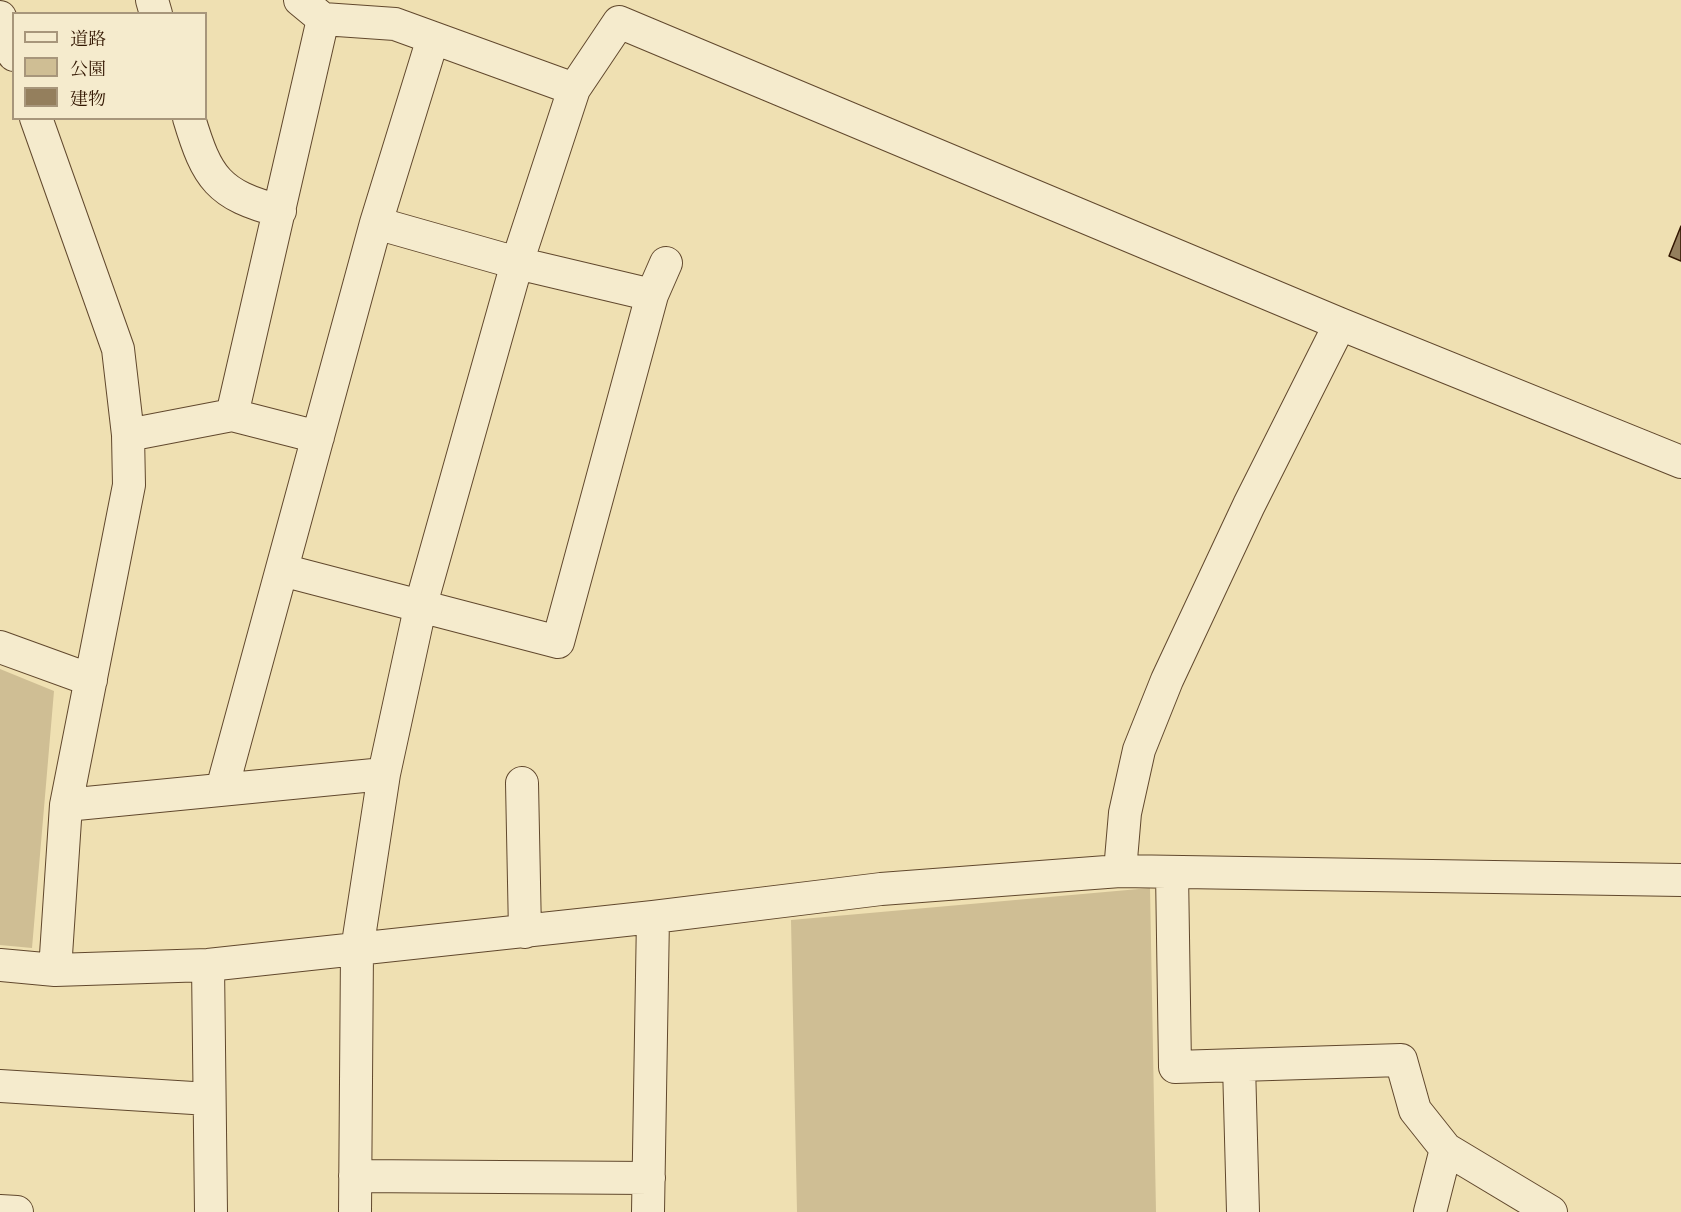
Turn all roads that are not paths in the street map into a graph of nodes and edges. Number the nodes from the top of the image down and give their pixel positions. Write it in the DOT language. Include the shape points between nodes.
graph roads {
  1 [pos="311,9"];
  2 [pos="0,17"];
  3 [pos="434,38"];
  4 [pos="12,50"];
  5 [pos="574,89"];
  6 [pos="37,120"];
  7 [pos="190,120"];
  8 [pos="280,211"];
  9 [pos="376,224"];
  10 [pos="517,263"];
  11 [pos="666,263"];
  12 [pos="652,295"];
  13 [pos="1340,324"];
  14 [pos="232,415"];
  15 [pos="128,435"];
  16 [pos="318,437"];
  17 [pos="1681,462"];
  18 [pos="282,570"];
  19 [pos="420,608"];
  20 [pos="0,647"];
  21 [pos="92,680"];
  22 [pos="384,774"];
  23 [pos="522,783"];
  24 [pos="222,789"];
  25 [pos="66,805"];
  26 [pos="1120,871"];
  27 [pos="1172,872"];
  28 [pos="1681,880"];
  29 [pos="653,917"];
  30 [pos="525,932"];
  31 [pos="357,950"];
  32 [pos="0,965"];
  33 [pos="208,965"];
  34 [pos="56,970"];
  35 [pos="1239,1065"];
  36 [pos="0,1086"];
  37 [pos="209,1099"];
  38 [pos="1446,1149"];
  39 [pos="356,1176"];
  40 [pos="649,1178"];
  41 [pos="0,1211"];
  42 [pos="17,1212"];
  43 [pos="211,1212"];
  44 [pos="355,1212"];
  45 [pos="648,1212"];
  46 [pos="1243,1212"];
  47 [pos="1430,1212"];
  48 [pos="1551,1212"];
  1 -- 3 [label="street" via="395,24"];
  1 -- 8 [label="street"];
  2 -- 4 [label="street"];
  3 -- 5 [label="street"];
  3 -- 9 [label="street"];
  5 -- 10 [label="street"];
  5 -- 13 [label="street" via="619,22"];
  6 -- 15 [label="street" via="118,349"];
  7 -- 8 [label="street" via="201,157 217,183 249,203"];
  8 -- 14 [label="street"];
  9 -- 10 [label="street"];
  9 -- 16 [label="street"];
  10 -- 12 [label="street"];
  10 -- 19 [label="street"];
  11 -- 12 [label="street"];
  12 -- 19 [label="street" via="558,642"];
  13 -- 17 [label="street"];
  13 -- 26 [label="street" via="1244,515 1163,690 1139,750 1125,813"];
  14 -- 15 [label="street"];
  14 -- 16 [label="street"];
  15 -- 21 [label="street" via="129,484"];
  16 -- 18 [label="street"];
  18 -- 19 [label="street"];
  18 -- 24 [label="street"];
  19 -- 22 [label="street"];
  20 -- 21 [label="street"];
  21 -- 25 [label="street"];
  22 -- 24 [label="street"];
  22 -- 31 [label="street"];
  23 -- 30 [label="street"];
  24 -- 25 [label="street"];
  25 -- 34 [label="street"];
  26 -- 27 [label="street"];
  26 -- 29 [label="street" via="881,888"];
  27 -- 28 [label="street"];
  27 -- 35 [label="street" via="1174,1066"];
  29 -- 30 [label="street"];
  29 -- 40 [label="street"];
  30 -- 31 [label="street"];
  31 -- 33 [label="street"];
  31 -- 39 [label="street"];
  32 -- 34 [label="street"];
  33 -- 34 [label="street"];
  33 -- 37 [label="street"];
  35 -- 38 [label="street" via="1401,1060 1415,1110"];
  35 -- 46 [label="street"];
  36 -- 37 [label="street"];
  37 -- 43 [label="street"];
  38 -- 47 [label="street"];
  38 -- 48 [label="street"];
  39 -- 40 [label="street"];
  39 -- 44 [label="street"];
  40 -- 45 [label="street"];
  41 -- 42 [label="street"];
}
